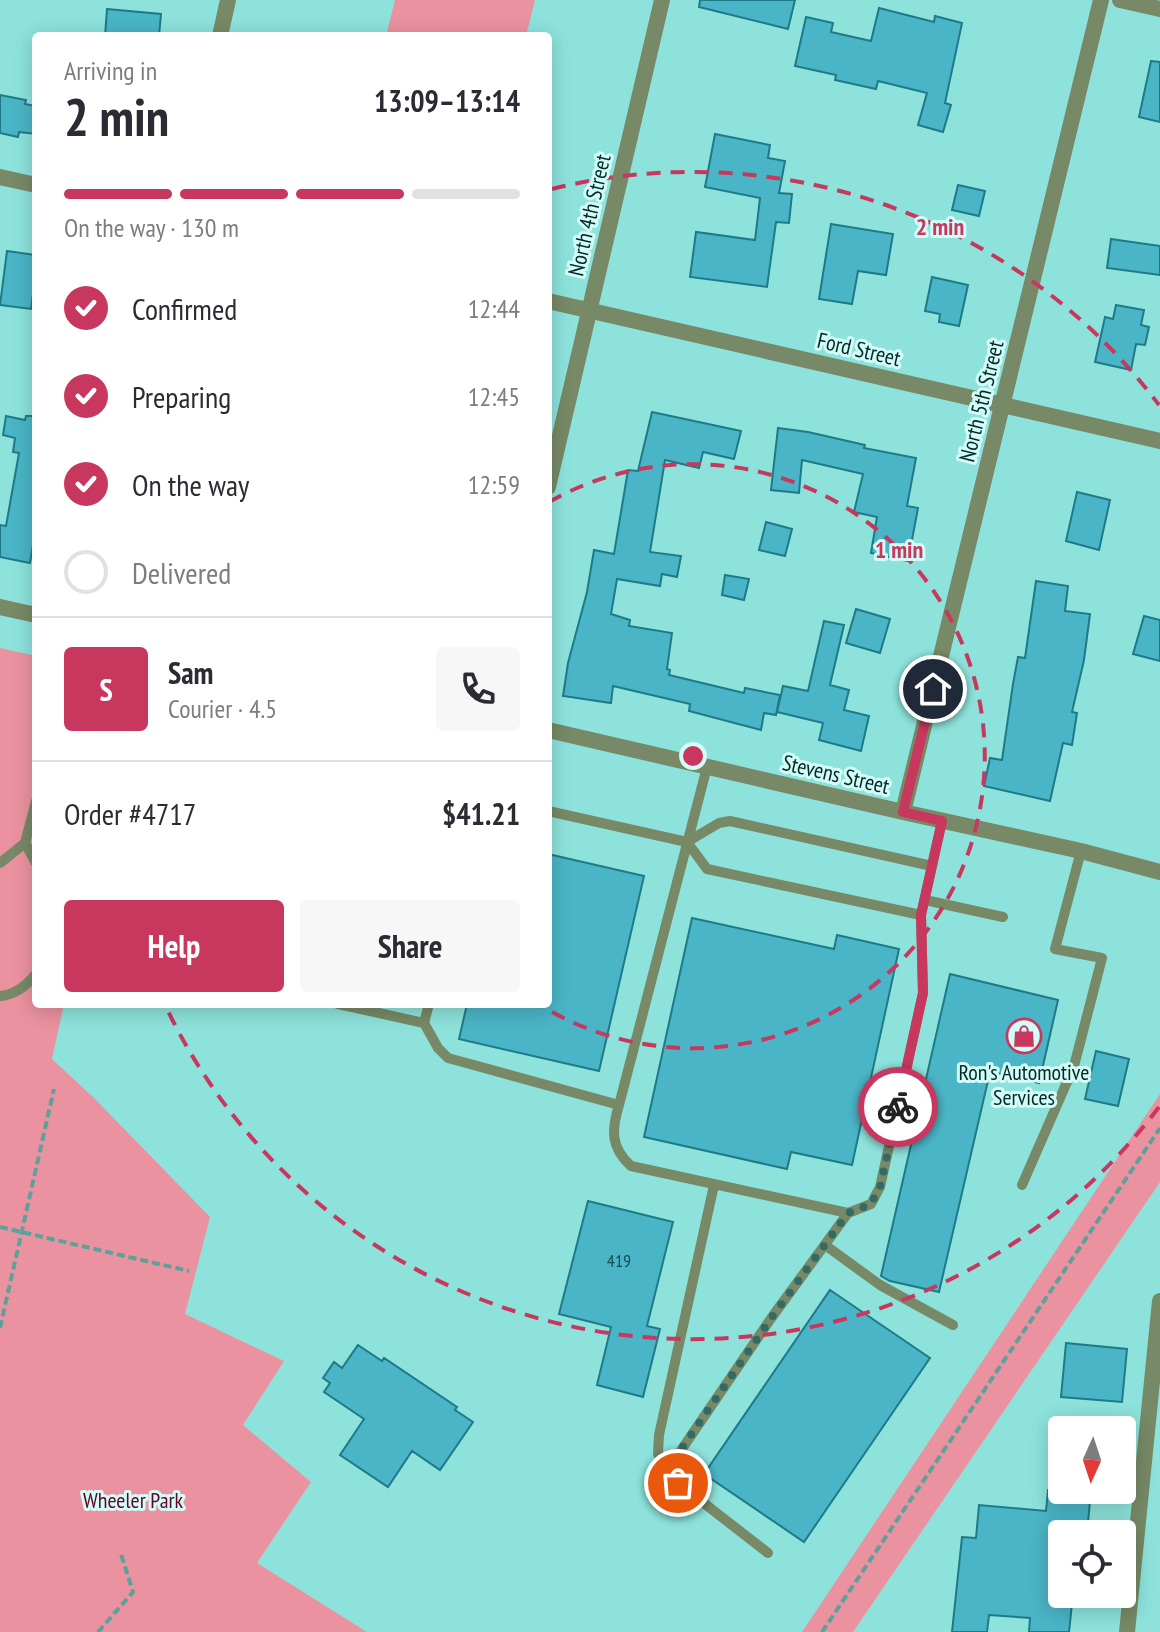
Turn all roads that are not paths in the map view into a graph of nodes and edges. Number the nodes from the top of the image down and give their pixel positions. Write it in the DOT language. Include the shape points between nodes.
graph roads {
  1 [pos="228,0"];
  2 [pos="662,0"];
  3 [pos="1101,0"];
  4 [pos="1120,0"];
  5 [pos="1160,9"];
  6 [pos="221,32"];
  7 [pos="0,177"];
  8 [pos="32,184"];
  9 [pos="552,302"];
  10 [pos="590,310"];
  11 [pos="1003,405"];
  12 [pos="1160,441"];
  13 [pos="552,470"];
  14 [pos="0,607"];
  15 [pos="32,614"];
  16 [pos="552,731"];
  17 [pos="707,767"];
  18 [pos="552,812"];
  19 [pos="903,812"];
  20 [pos="32,816"];
  21 [pos="942,821"];
  22 [pos="687,842"];
  23 [pos="25,843"];
  24 [pos="1081,851"];
  25 [pos="32,856"];
  26 [pos="0,863"];
  27 [pos="932,866"];
  28 [pos="1160,872"];
  29 [pos="925,900"];
  30 [pos="921,915"];
  31 [pos="1003,917"];
  32 [pos="32,979"];
  33 [pos="0,996"];
  34 [pos="356,1008"];
  35 [pos="428,1008"];
  36 [pos="424,1023"];
  37 [pos="619,1105"];
  38 [pos="714,1185"];
  39 [pos="1022,1185"];
  40 [pos="848,1213"];
  41 [pos="825,1245"];
  42 [pos="1160,1301"];
  43 [pos="953,1325"];
  44 [pos="669,1468"];
  45 [pos="768,1553"];
  46 [pos="1127,1632"];
  1 -- 6 [label="street"];
  2 -- 10 [label="street, North 4th Street"];
  3 -- 11 [label="street, North 5th Street"];
  4 -- 5 [label="street"];
  7 -- 8 [label="street"];
  9 -- 10 [label="street, Ford Street"];
  10 -- 11 [label="street, Ford Street"];
  10 -- 13 [label="street, North 4th Street"];
  11 -- 12 [label="street, Ford Street"];
  11 -- 19 [label="street, North 5th Street"];
  14 -- 15 [label="street"];
  16 -- 17 [label="street, Stevens Street"];
  17 -- 19 [label="street, Stevens Street"];
  17 -- 22 [label="lane"];
  18 -- 22 [label="lane"];
  19 -- 21 [label="street, Stevens Street"];
  20 -- 23 [label="lane"];
  21 -- 24 [label="street, Stevens Street"];
  21 -- 27 [label="lane"];
  22 -- 27 [label="lane" via="730,821"];
  22 -- 30 [label="lane" via="707,869"];
  22 -- 37 [label="lane"];
  23 -- 25 [label="lane"];
  23 -- 26 [label="lane"];
  24 -- 28 [label="street, Stevens Street"];
  24 -- 39 [label="lane" via="1055,949 1102,958 1074,1066"];
  27 -- 29 [label="lane"];
  29 -- 30 [label="lane"];
  29 -- 31 [label="lane"];
  30 -- 40 [label="lane" via="923,993 880,1187 871,1204"];
  32 -- 33 [label="lane"];
  34 -- 36 [label="lane"];
  35 -- 36 [label="lane"];
  36 -- 37 [label="lane" via="448,1058"];
  37 -- 38 [label="lane" via="614,1139 619,1155 631,1166"];
  38 -- 40 [label="lane"];
  38 -- 44 [label="lane" via="659,1435 658,1454"];
  40 -- 41 [label="lane"];
  41 -- 43 [label="lane" via="880,1285"];
  41 -- 44 [label="lane"];
  42 -- 46 [label="street"];
  44 -- 45 [label="lane" via="678,1483"];
}
